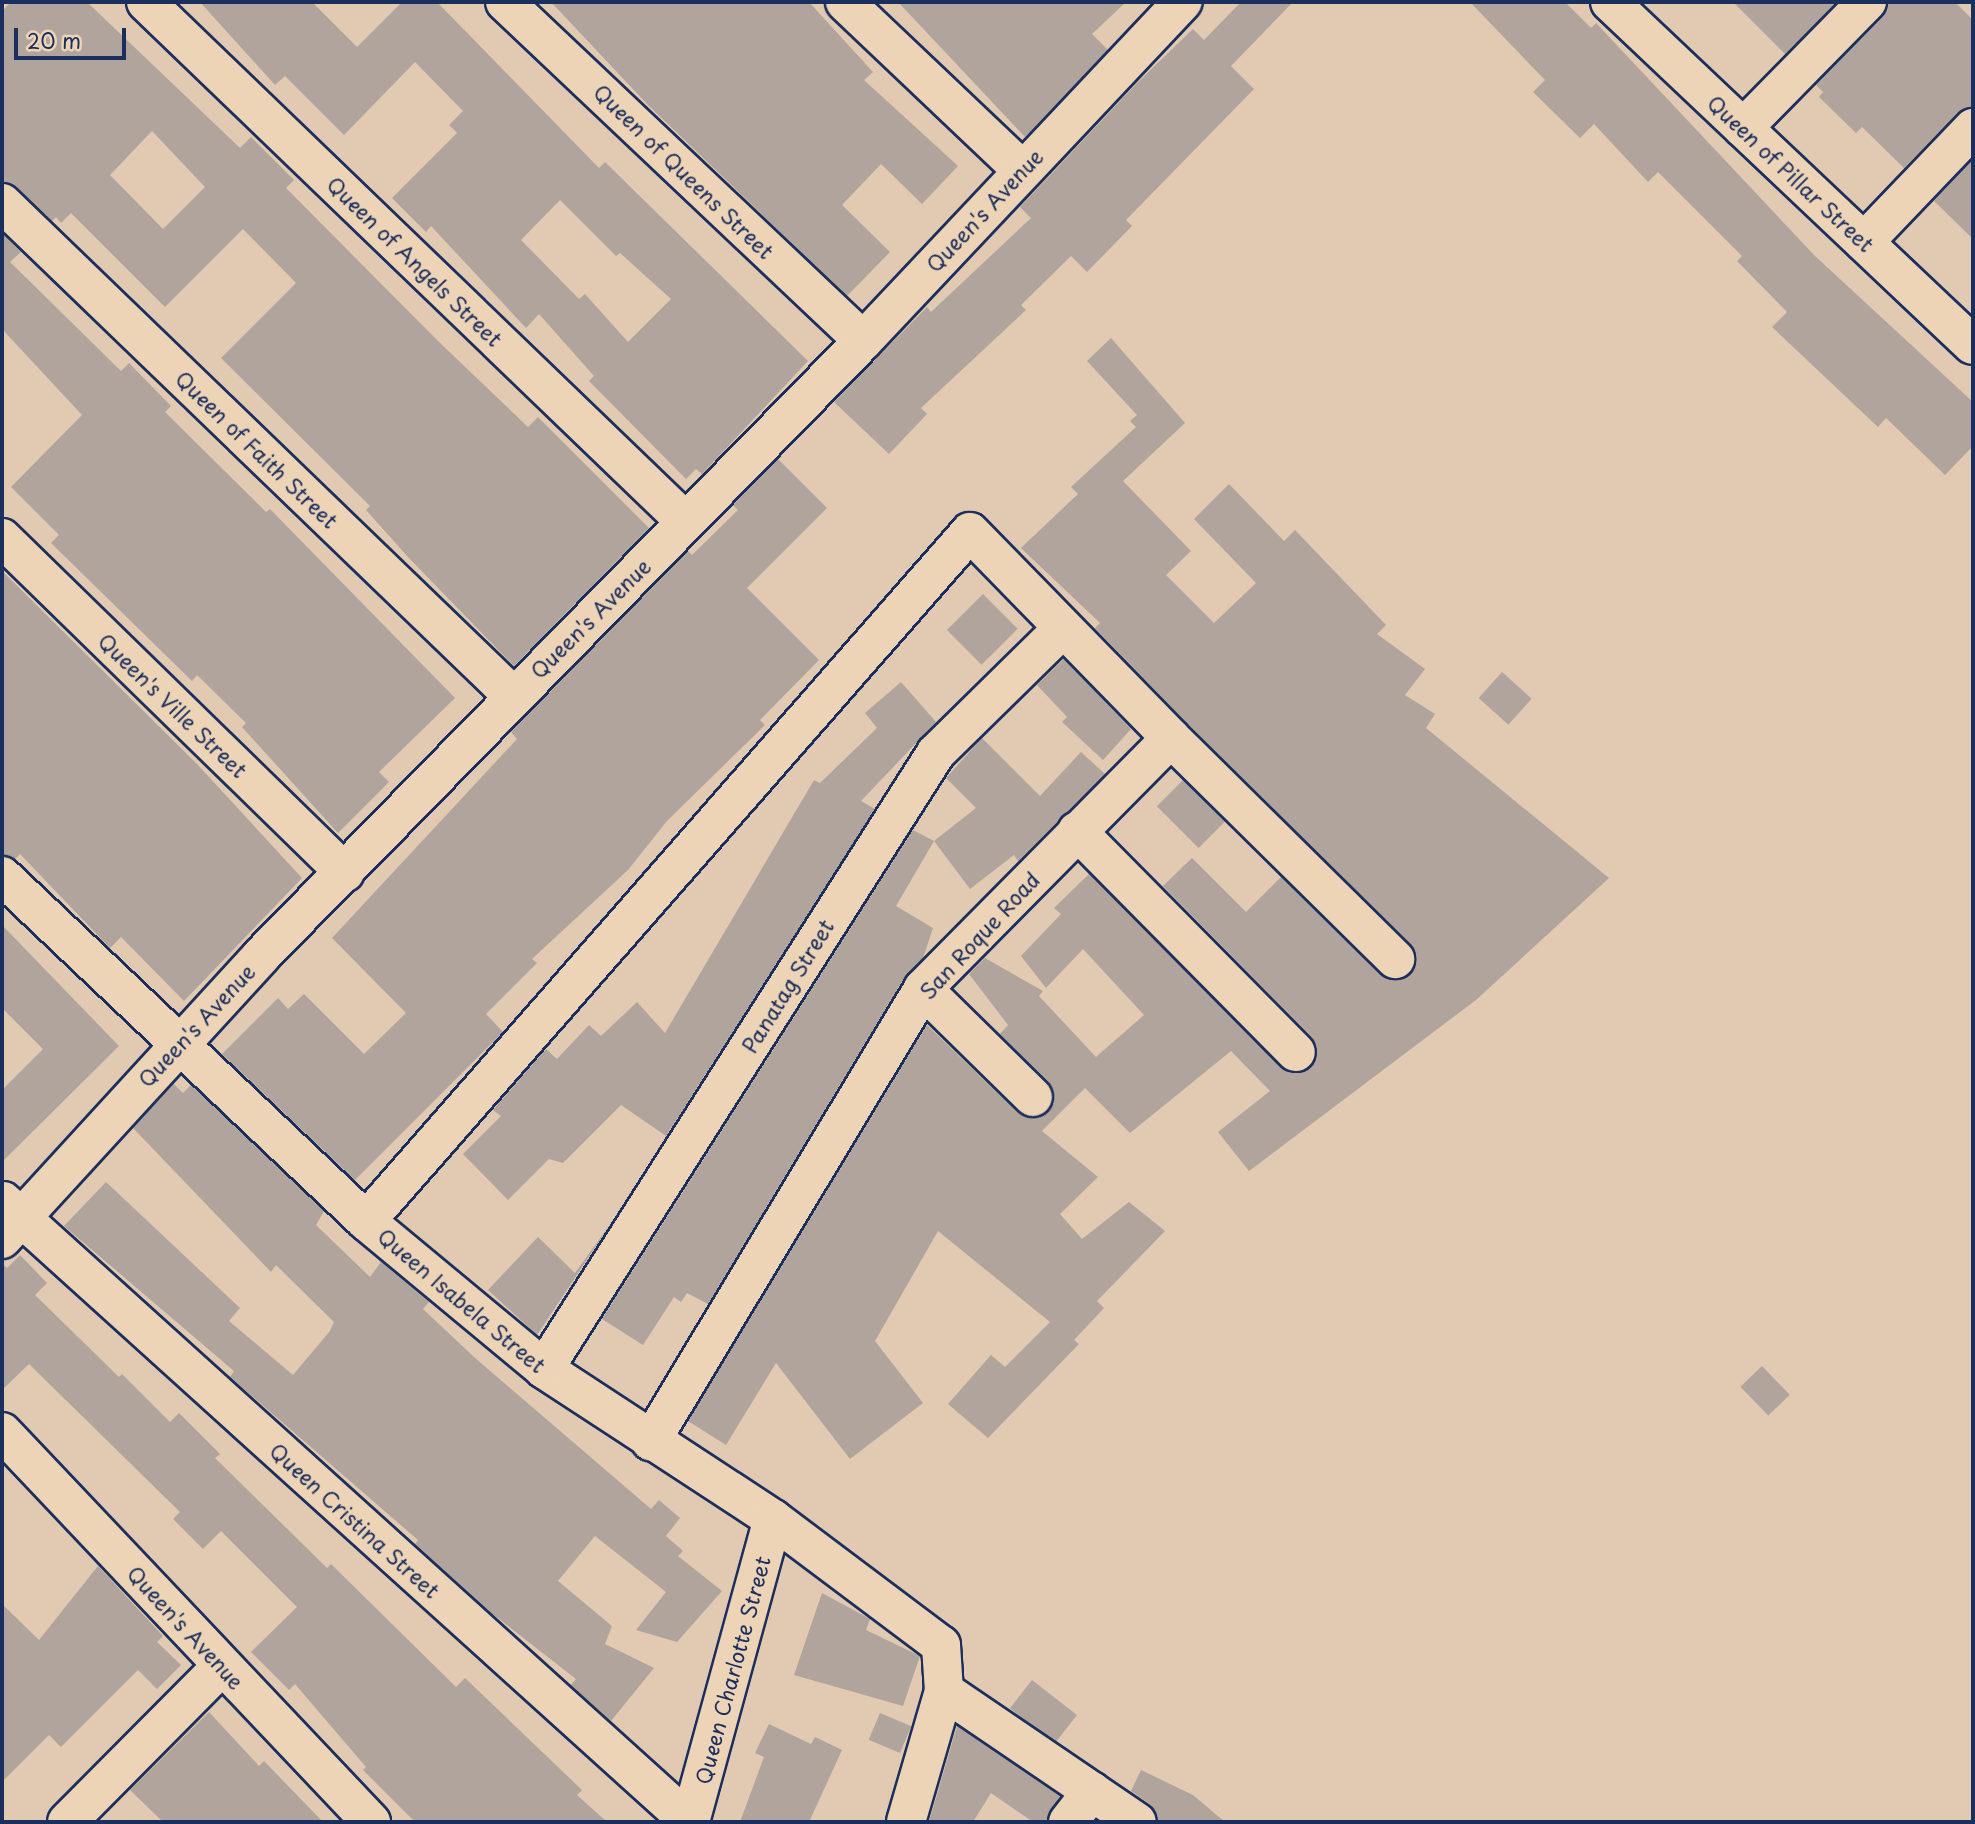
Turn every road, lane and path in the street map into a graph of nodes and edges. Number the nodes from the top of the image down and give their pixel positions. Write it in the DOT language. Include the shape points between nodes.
graph roads {
  1 [pos="146,2"];
  2 [pos="505,2"];
  3 [pos="845,2"];
  4 [pos="1183,2"];
  5 [pos="1867,2"];
  6 [pos="1623,6"];
  7 [pos="1744,128"];
  8 [pos="1973,128"];
  9 [pos="1021,169"];
  10 [pos="2,203"];
  11 [pos="1864,242"];
  12 [pos="863,341"];
  13 [pos="1973,345"];
  14 [pos="685,521"];
  15 [pos="2,538"];
  16 [pos="1063,628"];
  17 [pos="513,696"];
  18 [pos="1171,738"];
  19 [pos="1077,831"];
  20 [pos="345,873"];
  21 [pos="2,876"];
  22 [pos="1395,959"];
  23 [pos="923,989"];
  24 [pos="177,1046"];
  25 [pos="1296,1052"];
  26 [pos="1032,1097"];
  27 [pos="8,1219"];
  28 [pos="366,1221"];
  29 [pos="544,1369"];
  30 [pos="2,1432"];
  31 [pos="651,1441"];
  32 [pos="773,1519"];
  33 [pos="222,1666"];
  34 [pos="944,1690"];
  35 [pos="1092,1791"];
  36 [pos="67,1822"];
  37 [pos="371,1822"];
  38 [pos="690,1822"];
  39 [pos="906,1822"];
  40 [pos="1068,1822"];
  41 [pos="1137,1822"];
  1 -- 14 [label="street, Queen of Angels Street"];
  2 -- 12 [label="street, Queen of Queens Street"];
  3 -- 9 [label="street"];
  4 -- 9 [label="street, Queen's Avenue"];
  5 -- 7 [label="street"];
  6 -- 7 [label="street, Queen of Pillar Street"];
  7 -- 11 [label="street, Queen of Pillar Street"];
  8 -- 11 [label="street"];
  9 -- 12 [label="street, Queen's Avenue"];
  10 -- 17 [label="street, Queen of Faith Street"];
  11 -- 13 [label="street, Queen of Pillar Street"];
  12 -- 14 [label="street, Queen's Avenue"];
  14 -- 17 [label="street, Queen's Avenue"];
  15 -- 20 [label="street, Queen's Ville Street"];
  16 -- 18 [label="street"];
  16 -- 28 [label="street" via="970,532"];
  16 -- 29 [label="street, Panatag Street" via="936,752"];
  17 -- 20 [label="street, Queen's Avenue"];
  18 -- 19 [label="street, San Roque Road"];
  18 -- 22 [label="street"];
  19 -- 23 [label="street, San Roque Road"];
  19 -- 25 [label="street"];
  20 -- 24 [label="street, Queen's Avenue"];
  21 -- 24 [label="street, Queen Isabela Street"];
  23 -- 26 [label="street"];
  23 -- 31 [label="street, San Roque Road"];
  24 -- 27 [label="street, Queen's Avenue"];
  24 -- 28 [label="street, Queen Isabela Street"];
  27 -- 38 [label="street, Queen Cristina Street"];
  28 -- 29 [label="street, Queen Isabela Street"];
  29 -- 31 [label="street, Queen Isabela Street"];
  30 -- 33 [label="street, Queen's Avenue"];
  31 -- 32 [label="street, Queen Isabela Street"];
  32 -- 34 [label="street, Queen Isabela Street" via="942,1645"];
  32 -- 38 [label="street, Queen Charlotte Street"];
  33 -- 36 [label="street"];
  33 -- 37 [label="street, Queen's Avenue"];
  34 -- 35 [label="street"];
  34 -- 39 [label="street"];
  35 -- 40 [label="street"];
  35 -- 41 [label="street"];
}
